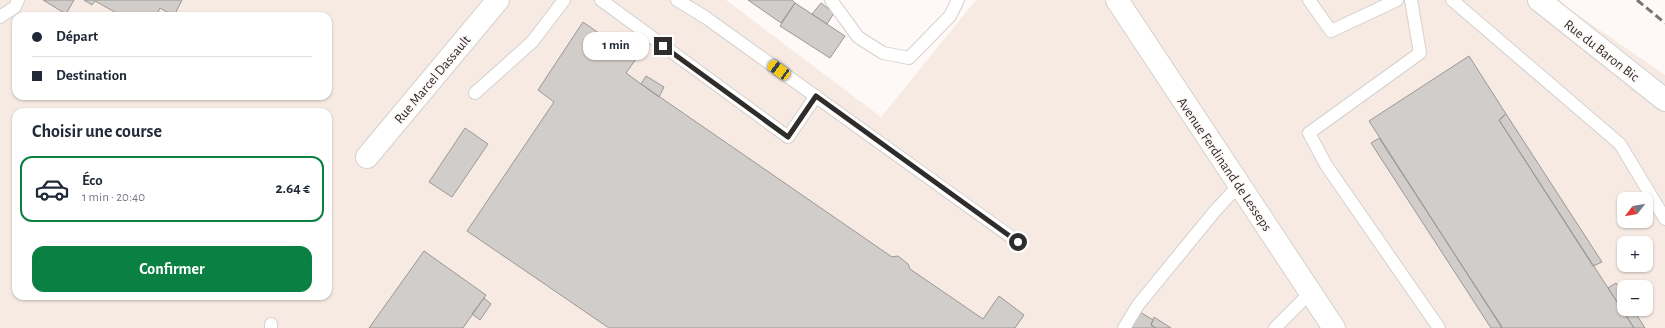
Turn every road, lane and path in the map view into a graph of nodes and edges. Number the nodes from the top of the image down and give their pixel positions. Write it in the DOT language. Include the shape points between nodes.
graph roads {
  1 [pos="18,0"];
  2 [pos="498,0"];
  3 [pos="564,0"];
  4 [pos="601,0"];
  5 [pos="677,0"];
  6 [pos="831,0"];
  7 [pos="958,0"];
  8 [pos="1117,0"];
  9 [pos="1309,0"];
  10 [pos="1397,0"];
  11 [pos="1411,0"];
  12 [pos="1452,0"];
  13 [pos="1539,0"];
  14 [pos="0,17"];
  15 [pos="475,93"];
  16 [pos="816,96"];
  17 [pos="1665,100"];
  18 [pos="367,158"];
  19 [pos="1239,185"];
  20 [pos="1665,220"];
  21 [pos="1018,242"];
  22 [pos="1311,292"];
  23 [pos="1124,328"];
  24 [pos="1275,328"];
  25 [pos="1334,328"];
  26 [pos="1439,328"];
  1 -- 14 [label="lane" via="15,7"];
  2 -- 18 [label="main road, Rue Marcel Dassault"];
  3 -- 15 [label="lane" via="532,42"];
  4 -- 16 [label="lane" via="788,137"];
  5 -- 16 [label="lane"];
  6 -- 7 [label="lane" via="858,37 883,53 909,58 950,16"];
  8 -- 19 [label="main road, Avenue Ferdinand de Lesseps"];
  9 -- 10 [label="lane" via="1331,31"];
  11 -- 26 [label="lane" via="1420,53 1309,133 1326,165"];
  12 -- 20 [label="lane" via="1620,144"];
  13 -- 17 [label="main road, Rue du Baron Bic"];
  16 -- 21 [label="lane"];
  19 -- 22 [label="main road, Avenue Ferdinand de Lesseps"];
  19 -- 23 [label="lane" via="1138,305"];
  22 -- 24 [label="lane"];
  22 -- 25 [label="main road, Avenue Ferdinand de Lesseps"];
}
